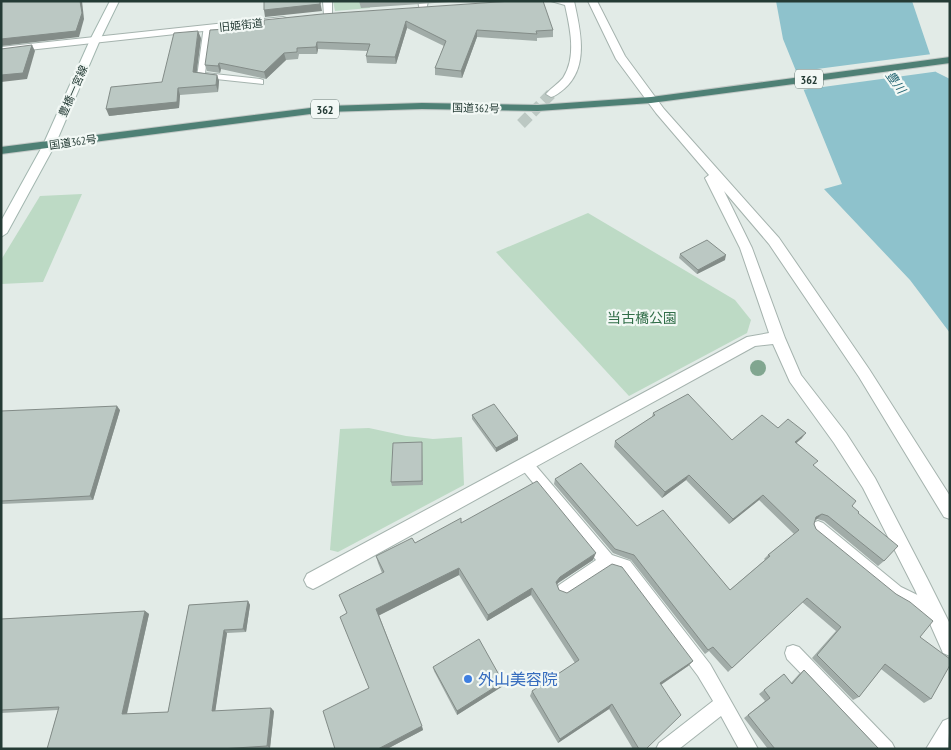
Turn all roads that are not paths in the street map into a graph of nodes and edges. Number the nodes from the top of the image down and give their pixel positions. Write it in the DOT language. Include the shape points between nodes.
graph roads {
  1 [pos="115,1"];
  2 [pos="327,1"];
  3 [pos="555,1"];
  4 [pos="592,1"];
  5 [pos="569,2"];
  6 [pos="329,15"];
  7 [pos="292,19"];
  8 [pos="207,28"];
  9 [pos="95,40"];
  10 [pos="1,50"];
  11 [pos="950,60"];
  12 [pos="260,82"];
  13 [pos="552,94"];
  14 [pos="651,100"];
  15 [pos="49,145"];
  16 [pos="1,151"];
  17 [pos="703,162"];
  18 [pos="1,232"];
  19 [pos="778,338"];
  20 [pos="526,464"];
  21 [pos="950,511"];
  22 [pos="818,528"];
  23 [pos="607,561"];
  24 [pos="313,580"];
  25 [pos="564,590"];
  26 [pos="934,612"];
  27 [pos="950,646"];
  28 [pos="793,654"];
  29 [pos="724,704"];
  30 [pos="950,728"];
  31 [pos="665,749"];
  32 [pos="749,749"];
  33 [pos="886,749"];
  34 [pos="936,749"];
  1 -- 9 [label="street, 豊橋一宮線"];
  2 -- 6 [label="street"];
  3 -- 5 [label="street"];
  4 -- 14 [label="street" via="620,57"];
  5 -- 13 [label="street" via="576,54 566,81"];
  7 -- 8 [label="street, 旧姫街道"];
  8 -- 9 [label="street, 旧姫街道"];
  8 -- 12 [label="lane" via="200,74"];
  9 -- 10 [label="street, 旧姫街道"];
  9 -- 15 [label="street, 豊橋一宮線"];
  11 -- 14 [label="highway, 国道362号 / 362"];
  14 -- 15 [label="highway, 国道362号 / 362" via="538,108 422,106 326,109"];
  14 -- 17 [label="street"];
  15 -- 16 [label="highway, 国道362号 / 362"];
  15 -- 18 [label="street, 豊橋一宮線"];
  17 -- 19 [label="street" via="746,248"];
  17 -- 21 [label="street" via="774,241 864,373"];
  19 -- 20 [label="street" via="752,341"];
  19 -- 26 [label="street" via="795,378 870,483"];
  20 -- 23 [label="lane"];
  20 -- 24 [label="street"];
  22 -- 26 [label="lane" via="896,592"];
  23 -- 25 [label="lane"];
  23 -- 29 [label="lane" via="624,566 704,670"];
  26 -- 27 [label="street"];
  28 -- 33 [label="lane"];
  29 -- 31 [label="lane"];
  29 -- 32 [label="lane"];
  30 -- 34 [label="street"];
}
